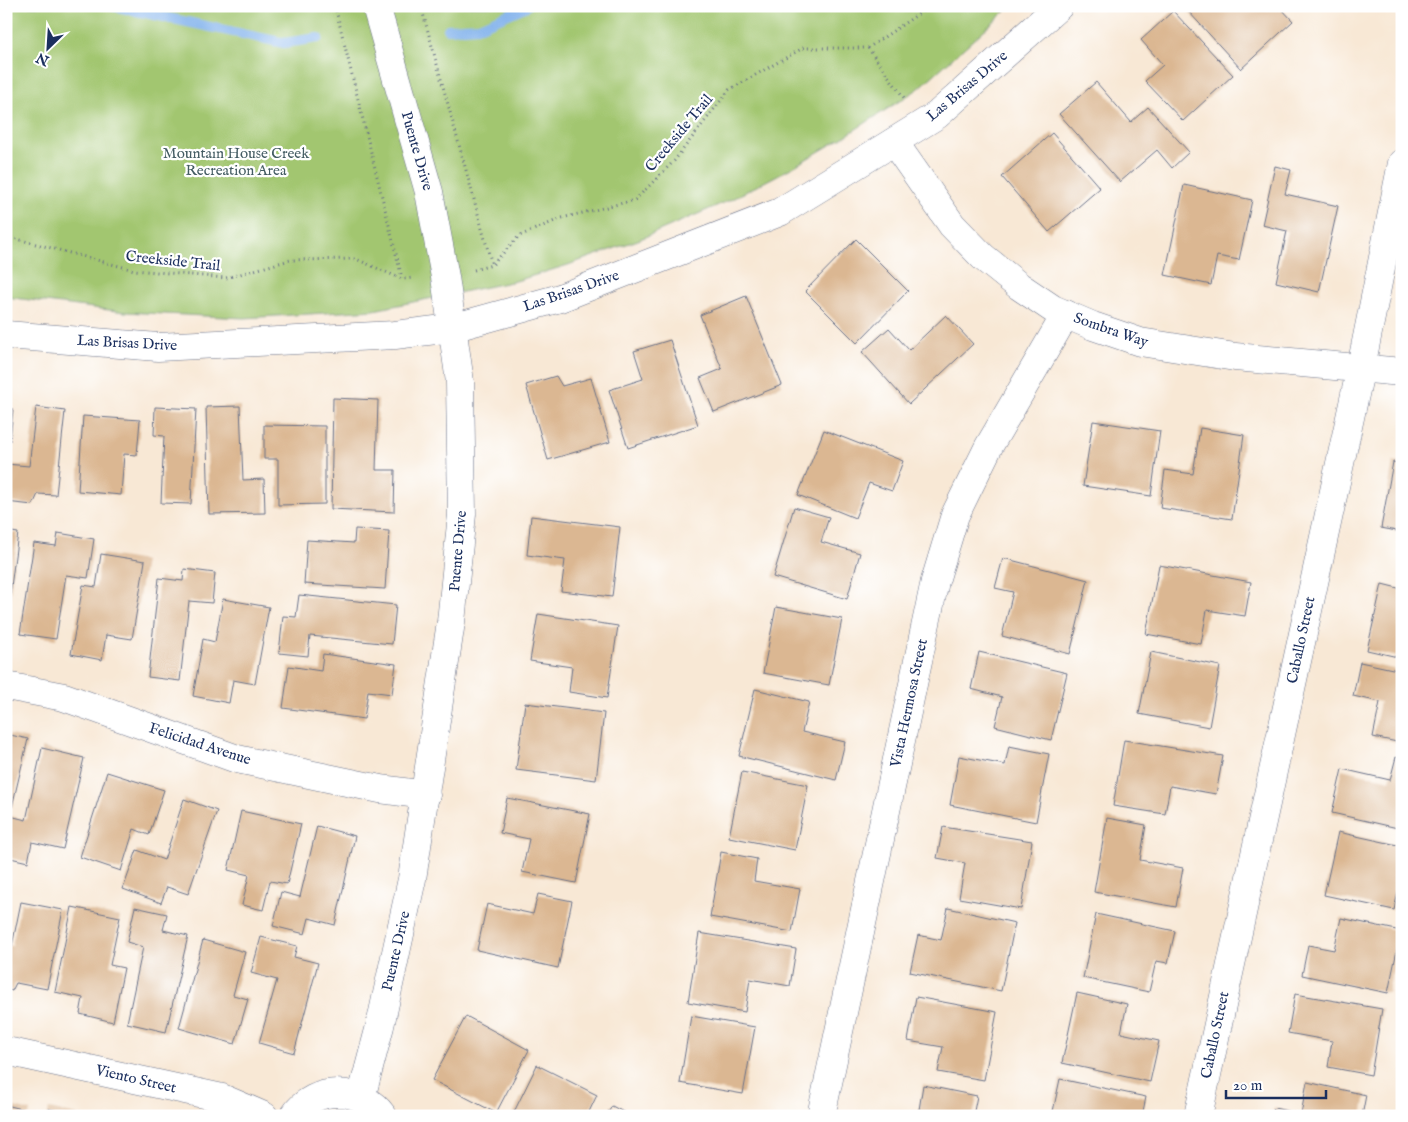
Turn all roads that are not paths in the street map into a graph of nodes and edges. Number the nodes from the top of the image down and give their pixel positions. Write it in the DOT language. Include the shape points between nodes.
graph roads {
  1 [pos="376,6"];
  2 [pos="1059,6"];
  3 [pos="894,142"];
  4 [pos="1402,163"];
  5 [pos="1066,314"];
  6 [pos="452,328"];
  7 [pos="6,335"];
  8 [pos="1361,367"];
  9 [pos="1402,372"];
  10 [pos="6,686"];
  11 [pos="426,795"];
  12 [pos="6,1050"];
  13 [pos="361,1098"];
  14 [pos="264,1116"];
  15 [pos="294,1116"];
  16 [pos="382,1116"];
  17 [pos="821,1116"];
  18 [pos="1198,1116"];
  1 -- 6 [label="street, Puente Drive" via="429,192"];
  2 -- 3 [label="street, Las Brisas Drive" via="937,115"];
  3 -- 5 [label="street, Sombra Way" via="952,225 983,257 1019,286"];
  3 -- 6 [label="street, Las Brisas Drive" via="780,212 560,298"];
  4 -- 8 [label="street, Caballo Street"];
  5 -- 8 [label="street, Sombra Way" via="1140,342 1235,357"];
  5 -- 17 [label="street, Vista Hermosa Street" via="989,446 955,515 935,581"];
  6 -- 7 [label="street, Las Brisas Drive" via="395,335 158,347"];
  6 -- 11 [label="street, Puente Drive" via="460,382 462,514 451,622"];
  8 -- 9 [label="street, Sombra Way"];
  8 -- 18 [label="street, Caballo Street"];
  10 -- 11 [label="street, Felicidad Avenue" via="64,697 237,759 380,789"];
  11 -- 13 [label="street, Puente Drive" via="412,879"];
  12 -- 14 [label="street, Viento Street" via="222,1098"];
  13 -- 15 [label="street" via="348,1093 318,1096"];
  13 -- 16 [label="street" via="371,1103"];
}
